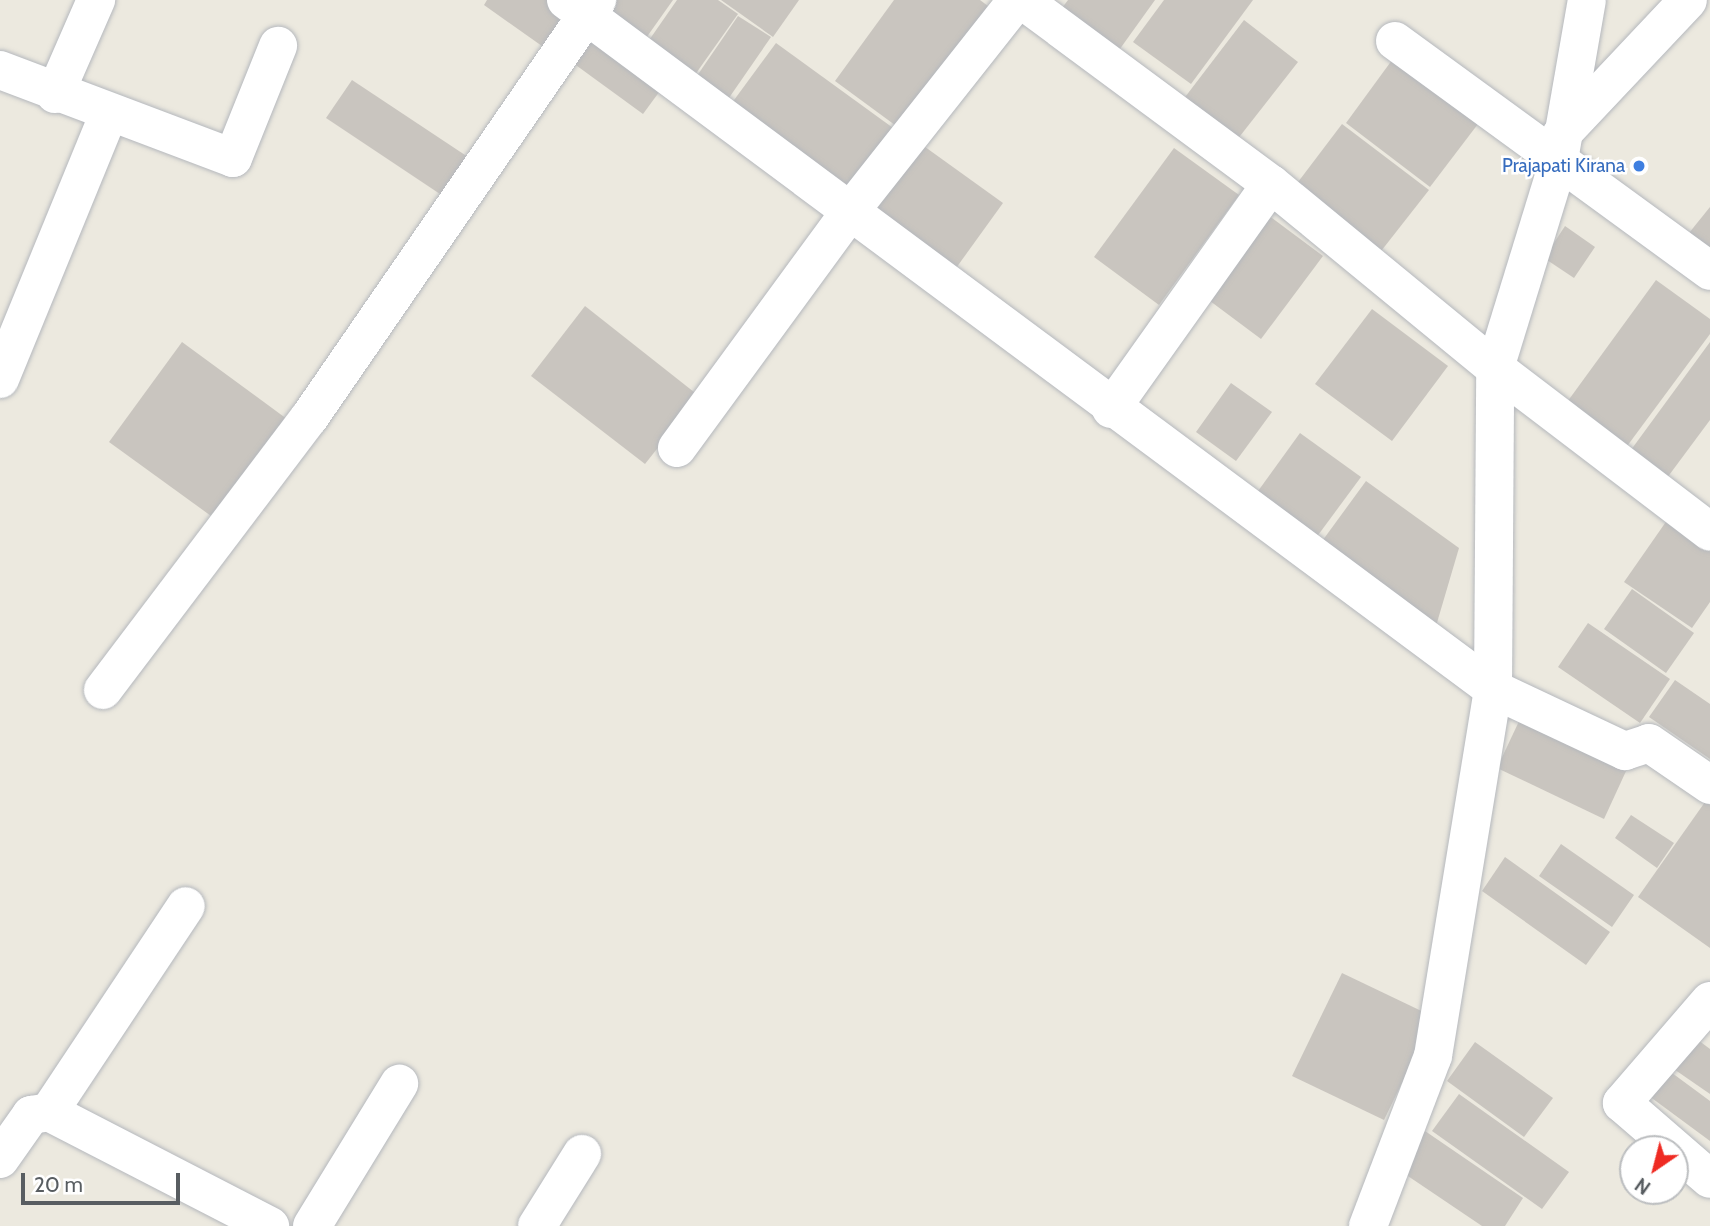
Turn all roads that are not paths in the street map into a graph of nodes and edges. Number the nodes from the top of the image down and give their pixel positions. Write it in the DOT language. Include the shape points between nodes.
graph roads {
  1 [pos="96,0"];
  2 [pos="1017,0"];
  3 [pos="1022,0"];
  4 [pos="1587,0"];
  5 [pos="1688,0"];
  6 [pos="583,5"];
  7 [pos="1395,41"];
  8 [pos="278,46"];
  9 [pos="0,69"];
  10 [pos="55,93"];
  11 [pos="108,113"];
  12 [pos="1560,147"];
  13 [pos="1271,184"];
  14 [pos="848,214"];
  15 [pos="1710,271"];
  16 [pos="1495,368"];
  17 [pos="0,379"];
  18 [pos="1111,409"];
  19 [pos="677,448"];
  20 [pos="1710,532"];
  21 [pos="1493,689"];
  22 [pos="103,690"];
  23 [pos="1710,785"];
  24 [pos="186,906"];
  25 [pos="1710,1001"];
  26 [pos="399,1084"];
  27 [pos="49,1112"];
  28 [pos="582,1154"];
  29 [pos="0,1158"];
  30 [pos="1710,1179"];
  31 [pos="205,1212"];
  32 [pos="270,1226"];
  33 [pos="313,1226"];
  34 [pos="537,1226"];
  35 [pos="1368,1226"];
  1 -- 10 [label="street"];
  2 -- 14 [label="street"];
  3 -- 13 [label="street"];
  4 -- 12 [label="street"];
  5 -- 12 [label="street"];
  6 -- 14 [label="street"];
  6 -- 22 [label="street" via="309,418"];
  7 -- 12 [label="street"];
  8 -- 11 [label="street" via="233,158"];
  9 -- 10 [label="street"];
  10 -- 11 [label="street"];
  11 -- 17 [label="street"];
  12 -- 15 [label="street"];
  12 -- 16 [label="street"];
  13 -- 16 [label="street"];
  13 -- 18 [label="street"];
  14 -- 18 [label="street"];
  14 -- 19 [label="street"];
  16 -- 20 [label="street"];
  16 -- 21 [label="street"];
  18 -- 21 [label="street"];
  21 -- 23 [label="street" via="1625,751 1649,743"];
  21 -- 35 [label="street" via="1433,1056"];
  24 -- 27 [label="street"];
  25 -- 30 [label="street" via="1622,1103"];
  26 -- 33 [label="street"];
  27 -- 29 [label="street" via="31,1115"];
  27 -- 31 [label="street"];
  28 -- 34 [label="street"];
  31 -- 32 [label="street"];
}
